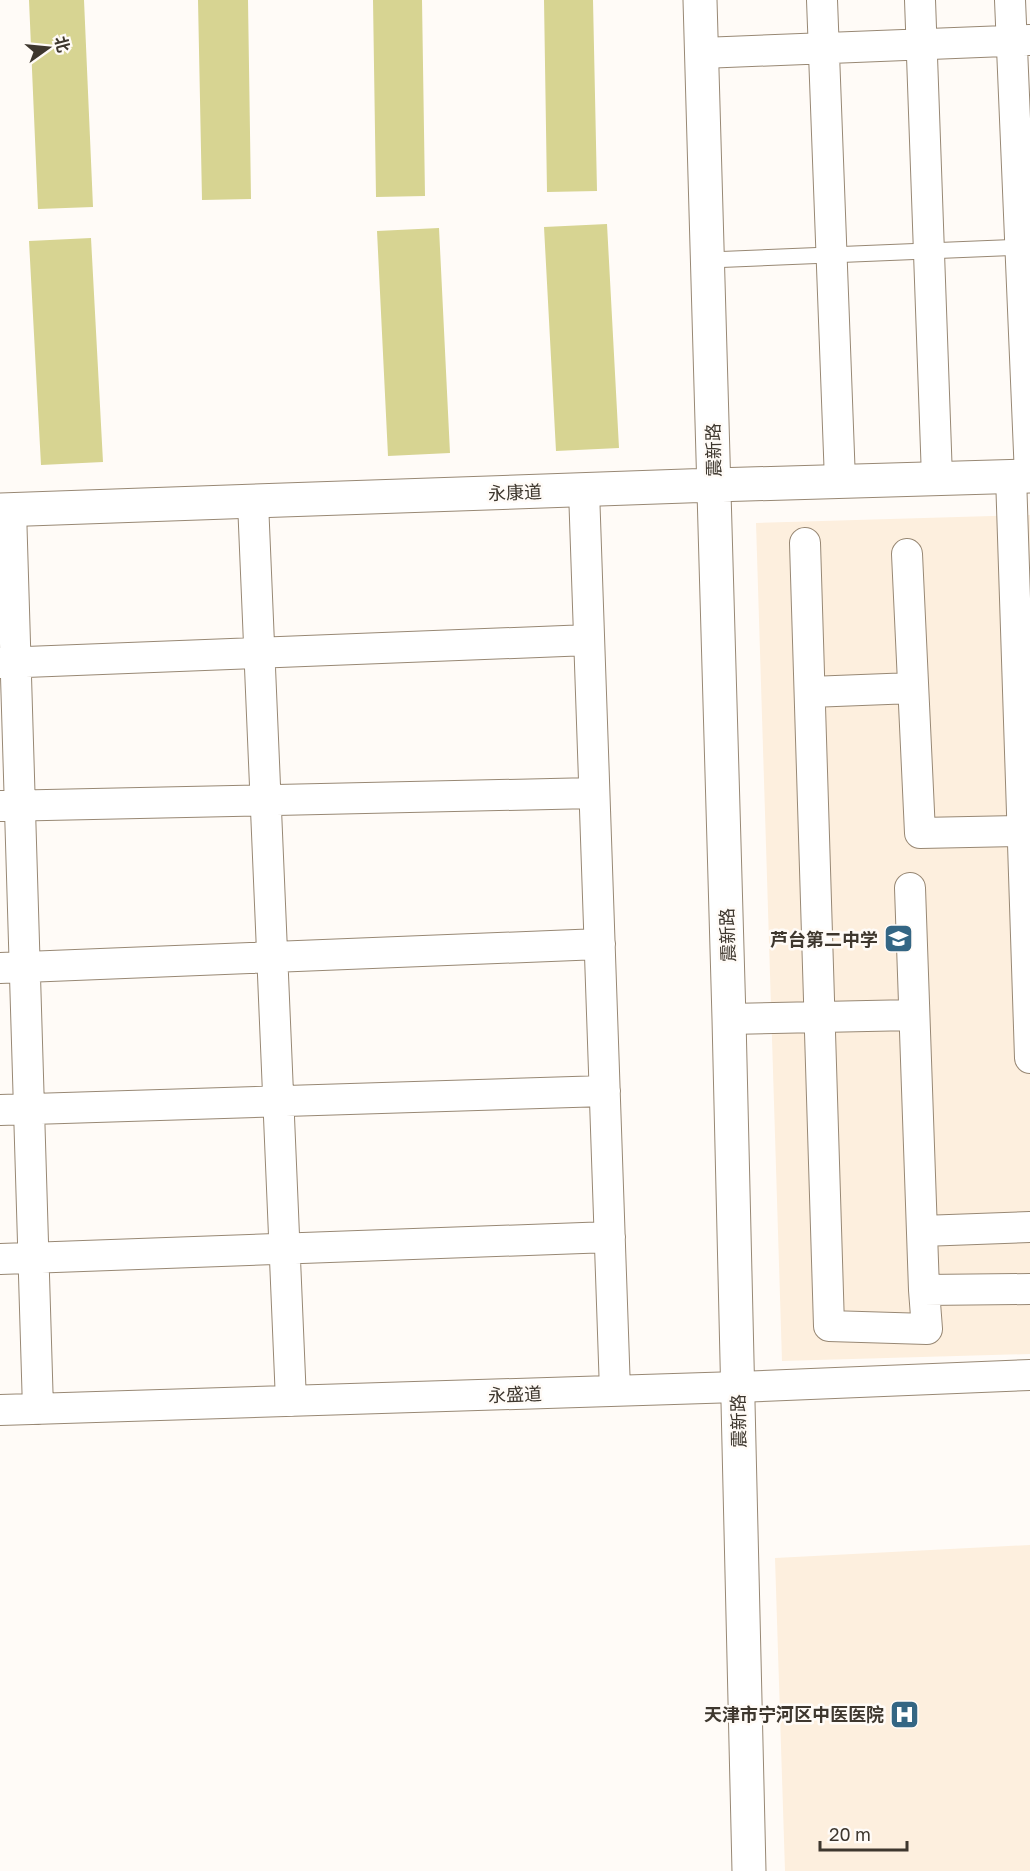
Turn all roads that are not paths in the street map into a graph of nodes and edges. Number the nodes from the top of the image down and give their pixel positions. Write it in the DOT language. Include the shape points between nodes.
graph roads {
  1 [pos="700,0"];
  2 [pos="822,0"];
  3 [pos="920,0"];
  4 [pos="1010,0"];
  5 [pos="1021,41"];
  6 [pos="922,45"];
  7 [pos="824,49"];
  8 [pos="702,53"];
  9 [pos="1025,247"];
  10 [pos="929,251"];
  11 [pos="832,255"];
  12 [pos="709,260"];
  13 [pos="1024,476"];
  14 [pos="937,478"];
  15 [pos="840,481"];
  16 [pos="714,485"];
  17 [pos="584,490"];
  18 [pos="253,501"];
  19 [pos="5,510"];
  20 [pos="805,543"];
  21 [pos="907,554"];
  22 [pos="589,640"];
  23 [pos="259,653"];
  24 [pos="8,663"];
  25 [pos="913,688"];
  26 [pos="810,692"];
  27 [pos="594,793"];
  28 [pos="266,800"];
  29 [pos="10,805"];
  30 [pos="1023,831"];
  31 [pos="910,888"];
  32 [pos="600,944"];
  33 [pos="1029,953"];
  34 [pos="272,957"];
  35 [pos="12,968"];
  36 [pos="914,1015"];
  37 [pos="820,1017"];
  38 [pos="729,1019"];
  39 [pos="1030,1058"];
  40 [pos="604,1091"];
  41 [pos="278,1101"];
  42 [pos="14,1109"];
  43 [pos="1030,1227"];
  44 [pos="922,1231"];
  45 [pos="609,1237"];
  46 [pos="284,1249"];
  47 [pos="33,1258"];
  48 [pos="0,1259"];
  49 [pos="1030,1289"];
  50 [pos="924,1290"];
  51 [pos="1030,1375"];
  52 [pos="737,1387"];
  53 [pos="615,1391"];
  54 [pos="291,1401"];
  55 [pos="38,1409"];
  56 [pos="0,1410"];
  57 [pos="749,1871"];
  1 -- 8 [label="street, 震新路"];
  2 -- 7 [label="street"];
  3 -- 6 [label="street"];
  4 -- 5 [label="street"];
  5 -- 6 [label="street"];
  5 -- 9 [label="street"];
  6 -- 7 [label="street"];
  6 -- 10 [label="street"];
  7 -- 8 [label="street"];
  7 -- 11 [label="street"];
  8 -- 12 [label="street, 震新路"];
  9 -- 10 [label="lane"];
  9 -- 13 [label="street"];
  10 -- 11 [label="lane"];
  10 -- 14 [label="street"];
  11 -- 12 [label="lane"];
  11 -- 15 [label="street"];
  12 -- 16 [label="street, 震新路"];
  13 -- 14 [label="street, 永康道"];
  13 -- 30 [label="street"];
  14 -- 15 [label="street, 永康道"];
  15 -- 16 [label="street, 永康道"];
  16 -- 17 [label="street, 永康道"];
  16 -- 38 [label="street, 震新路"];
  17 -- 18 [label="street, 永康道"];
  17 -- 22 [label="street"];
  18 -- 19 [label="street, 永康道"];
  18 -- 23 [label="street"];
  19 -- 24 [label="street"];
  20 -- 26 [label="street"];
  21 -- 25 [label="street"];
  22 -- 23 [label="street"];
  22 -- 27 [label="street"];
  23 -- 24 [label="street"];
  23 -- 28 [label="street"];
  24 -- 29 [label="street"];
  25 -- 26 [label="street"];
  25 -- 30 [label="street" via="920,832"];
  26 -- 37 [label="street"];
  27 -- 28 [label="street"];
  27 -- 32 [label="street"];
  28 -- 29 [label="street"];
  28 -- 34 [label="street"];
  29 -- 35 [label="street"];
  30 -- 33 [label="street"];
  31 -- 36 [label="street"];
  32 -- 34 [label="street"];
  32 -- 40 [label="street"];
  33 -- 39 [label="street"];
  34 -- 35 [label="street"];
  34 -- 41 [label="street"];
  35 -- 42 [label="street"];
  36 -- 37 [label="street"];
  36 -- 44 [label="street"];
  37 -- 38 [label="street"];
  37 -- 50 [label="street" via="829,1326 927,1329"];
  38 -- 52 [label="street, 震新路"];
  40 -- 41 [label="street"];
  40 -- 45 [label="street"];
  41 -- 42 [label="street"];
  41 -- 46 [label="street"];
  42 -- 47 [label="street"];
  43 -- 44 [label="street"];
  44 -- 50 [label="street"];
  45 -- 46 [label="street"];
  45 -- 53 [label="street"];
  46 -- 47 [label="street"];
  46 -- 54 [label="street"];
  47 -- 48 [label="street"];
  47 -- 55 [label="street"];
  49 -- 50 [label="street"];
  51 -- 52 [label="street, 永盛道"];
  52 -- 53 [label="street, 永盛道"];
  52 -- 57 [label="street, 震新路"];
  53 -- 54 [label="street, 永盛道"];
  54 -- 55 [label="street, 永盛道"];
  55 -- 56 [label="street, 永盛道"];
}
